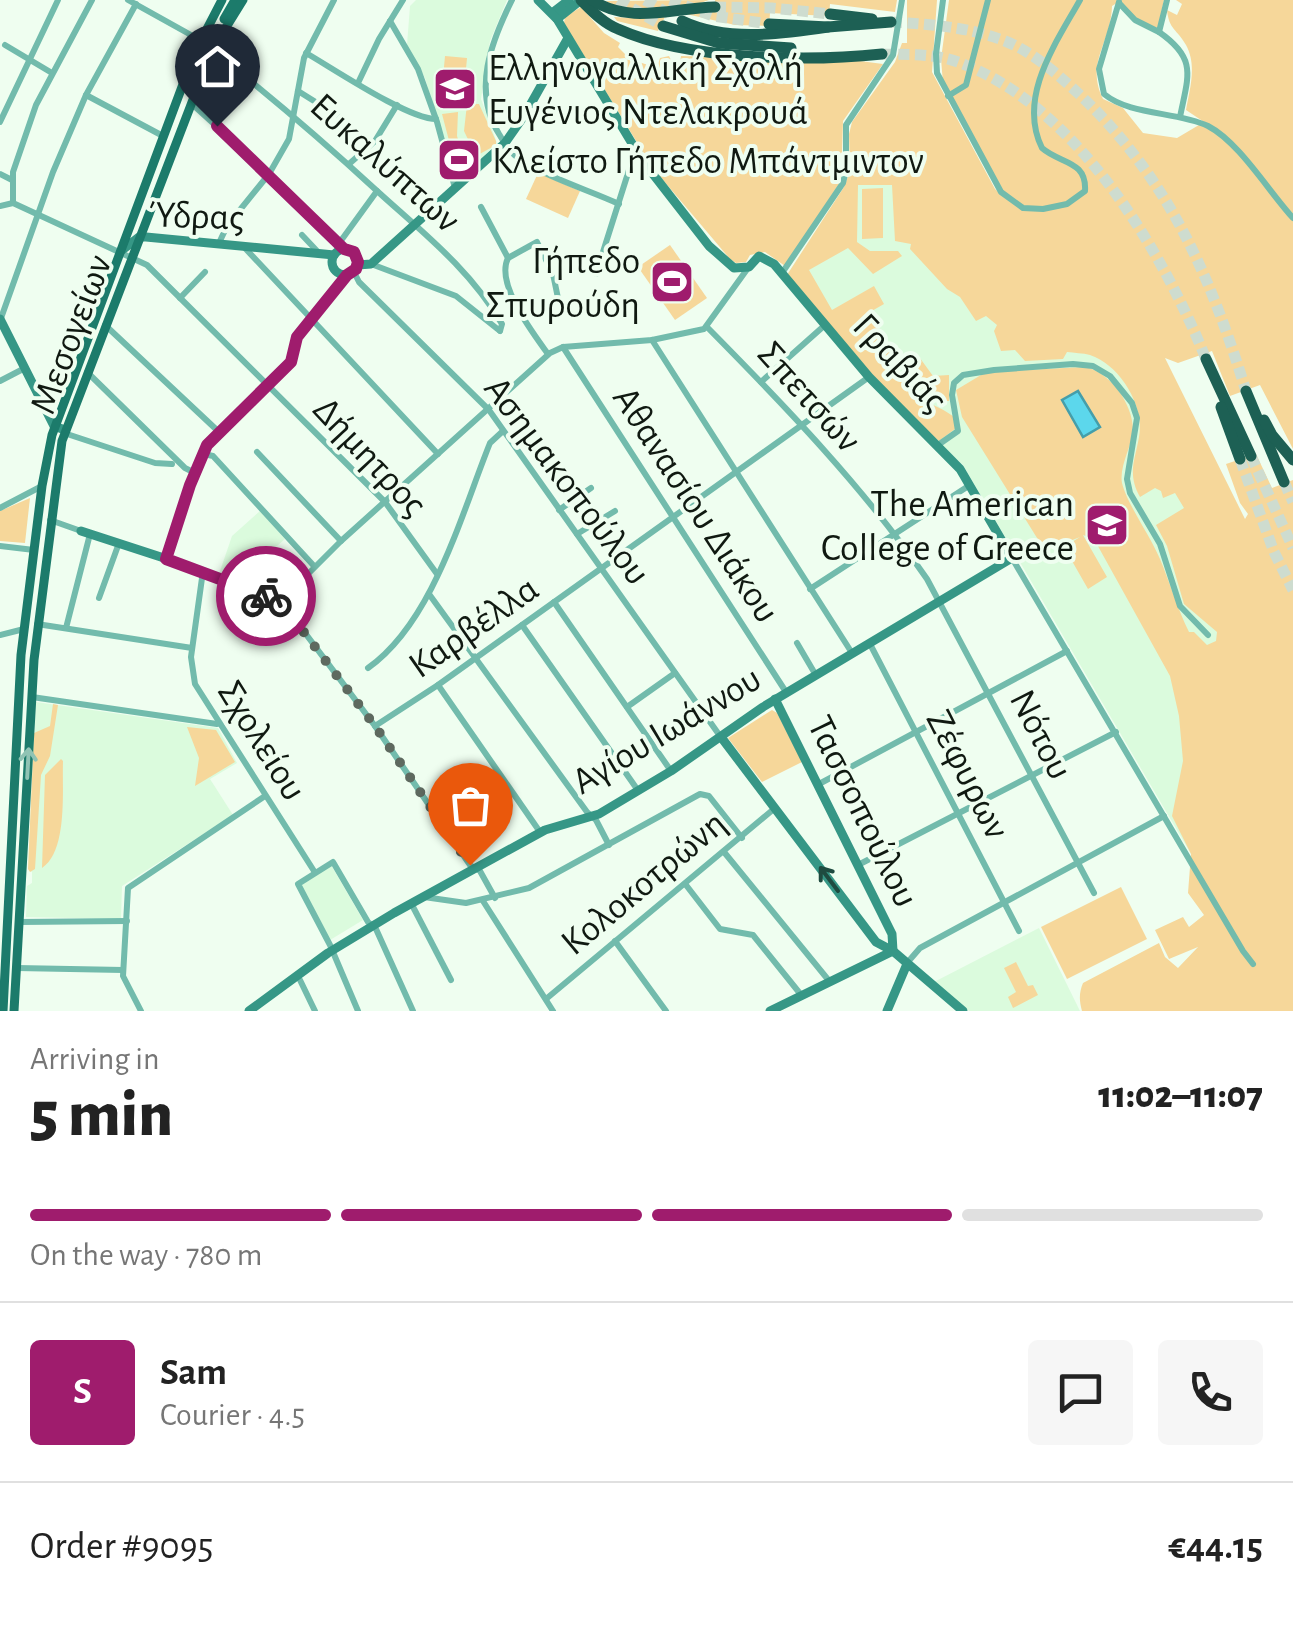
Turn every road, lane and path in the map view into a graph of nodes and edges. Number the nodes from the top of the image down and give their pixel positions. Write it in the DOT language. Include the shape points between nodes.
graph roads {
  1 [pos="58,0"];
  2 [pos="92,0"];
  3 [pos="148,0"];
  4 [pos="222,0"];
  5 [pos="235,0"];
  6 [pos="243,0"];
  7 [pos="334,0"];
  8 [pos="402,0"];
  9 [pos="512,0"];
  10 [pos="538,0"];
  11 [pos="569,0"];
  12 [pos="581,0"];
  13 [pos="592,0"];
  14 [pos="902,0"];
  15 [pos="944,0"];
  16 [pos="988,0"];
  17 [pos="1080,0"];
  18 [pos="1167,0"];
  19 [pos="1118,1"];
  20 [pos="132,2"];
  21 [pos="714,7"];
  22 [pos="144,8"];
  23 [pos="554,16"];
  24 [pos="829,20"];
  25 [pos="390,21"];
  26 [pos="682,21"];
  27 [pos="892,22"];
  28 [pos="770,24"];
  29 [pos="662,26"];
  30 [pos="1158,32"];
  31 [pos="568,38"];
  32 [pos="200,40"];
  33 [pos="5,45"];
  34 [pos="212,50"];
  35 [pos="306,53"];
  36 [pos="29,58"];
  37 [pos="52,73"];
  38 [pos="358,83"];
  39 [pos="298,91"];
  40 [pos="86,95"];
  41 [pos="948,96"];
  42 [pos="191,103"];
  43 [pos="398,105"];
  44 [pos="295,115"];
  45 [pos="1180,118"];
  46 [pos="436,119"];
  47 [pos="346,120"];
  48 [pos="0,122"];
  49 [pos="164,136"];
  50 [pos="504,144"];
  51 [pos="635,149"];
  52 [pos="349,164"];
  53 [pos="0,174"];
  54 [pos="269,174"];
  55 [pos="12,180"];
  56 [pos="455,188"];
  57 [pos="377,191"];
  58 [pos="13,203"];
  59 [pos="619,204"];
  60 [pos="0,206"];
  61 [pos="481,207"];
  62 [pos="37,216"];
  63 [pos="1293,218"];
  64 [pos="415,223"];
  65 [pos="302,235"];
  66 [pos="139,236"];
  67 [pos="219,243"];
  68 [pos="242,245"];
  69 [pos="339,249"];
  70 [pos="121,251"];
  71 [pos="319,252"];
  72 [pos="132,256"];
  73 [pos="508,258"];
  74 [pos="371,264"];
  75 [pos="749,267"];
  76 [pos="353,271"];
  77 [pos="206,272"];
  78 [pos="596,274"];
  79 [pos="782,274"];
  80 [pos="180,298"];
  81 [pos="559,303"];
  82 [pos="0,320"];
  83 [pos="312,320"];
  84 [pos="825,324"];
  85 [pos="105,325"];
  86 [pos="708,326"];
  87 [pos="652,340"];
  88 [pos="563,347"];
  89 [pos="548,354"];
  90 [pos="1206,359"];
  91 [pos="25,368"];
  92 [pos="87,372"];
  93 [pos="869,378"];
  94 [pos="0,381"];
  95 [pos="761,382"];
  96 [pos="266,386"];
  97 [pos="488,410"];
  98 [pos="802,427"];
  99 [pos="61,430"];
  100 [pos="504,430"];
  101 [pos="219,432"];
  102 [pos="938,445"];
  103 [pos="256,452"];
  104 [pos="202,454"];
  105 [pos="438,454"];
  106 [pos="1246,457"];
  107 [pos="1293,460"];
  108 [pos="172,464"];
  109 [pos="195,474"];
  110 [pos="735,474"];
  111 [pos="1284,482"];
  112 [pos="970,485"];
  113 [pos="42,486"];
  114 [pos="591,488"];
  115 [pos="385,502"];
  116 [pos="0,508"];
  117 [pos="559,510"];
  118 [pos="615,510"];
  119 [pos="674,517"];
  120 [pos="50,520"];
  121 [pos="86,532"];
  122 [pos="896,533"];
  123 [pos="577,534"];
  124 [pos="341,541"];
  125 [pos="119,543"];
  126 [pos="0,546"];
  127 [pos="35,550"];
  128 [pos="1012,558"];
  129 [pos="166,559"];
  130 [pos="314,566"];
  131 [pos="601,569"];
  132 [pos="203,571"];
  133 [pos="437,574"];
  134 [pos="810,589"];
  135 [pos="428,594"];
  136 [pos="99,598"];
  137 [pos="940,600"];
  138 [pos="281,602"];
  139 [pos="554,602"];
  140 [pos="37,624"];
  141 [pos="522,625"];
  142 [pos="66,628"];
  143 [pos="24,629"];
  144 [pos="0,635"];
  145 [pos="1208,635"];
  146 [pos="869,642"];
  147 [pos="797,643"];
  148 [pos="192,648"];
  149 [pos="1067,651"];
  150 [pos="852,653"];
  151 [pos="476,658"];
  152 [pos="368,668"];
  153 [pos="814,672"];
  154 [pos="676,674"];
  155 [pos="438,685"];
  156 [pos="786,692"];
  157 [pos="989,692"];
  158 [pos="31,696"];
  159 [pos="776,699"];
  160 [pos="627,708"];
  161 [pos="219,724"];
  162 [pos="375,726"];
  163 [pos="916,730"];
  164 [pos="1116,732"];
  165 [pos="721,737"];
  166 [pos="671,771"];
  167 [pos="1032,776"];
  168 [pos="819,784"];
  169 [pos="637,788"];
  170 [pos="265,796"];
  171 [pos="776,808"];
  172 [pos="958,813"];
  173 [pos="592,816"];
  174 [pos="1164,816"];
  175 [pos="540,832"];
  176 [pos="742,838"];
  177 [pos="609,844"];
  178 [pos="724,852"];
  179 [pos="1078,862"];
  180 [pos="858,864"];
  181 [pos="475,868"];
  182 [pos="314,871"];
  183 [pos="686,885"];
  184 [pos="1094,893"];
  185 [pos="422,897"];
  186 [pos="495,898"];
  187 [pos="484,901"];
  188 [pos="1004,902"];
  189 [pos="411,903"];
  190 [pos="126,921"];
  191 [pos="19,922"];
  192 [pos="372,926"];
  193 [pos="1019,930"];
  194 [pos="616,941"];
  195 [pos="332,950"];
  196 [pos="893,951"];
  197 [pos="907,964"];
  198 [pos="1254,964"];
  199 [pos="17,968"];
  200 [pos="123,970"];
  201 [pos="300,980"];
  202 [pos="451,980"];
  203 [pos="830,982"];
  204 [pos="2,983"];
  205 [pos="802,996"];
  206 [pos="546,999"];
  207 [pos="265,1007"];
  208 [pos="2,1011"];
  209 [pos="14,1011"];
  210 [pos="141,1011"];
  211 [pos="249,1011"];
  212 [pos="314,1011"];
  213 [pos="358,1011"];
  214 [pos="413,1011"];
  215 [pos="553,1011"];
  216 [pos="666,1011"];
  217 [pos="770,1011"];
  218 [pos="887,1011"];
  219 [pos="964,1011"];
  1 -- 36 [label="street"];
  2 -- 37 [label="street"];
  3 -- 22 [label="street"];
  4 -- 32 [label="main road, Μεσογείων"];
  5 -- 34 [label="main road"];
  6 -- 34 [label="main road, Μεσογείων"];
  7 -- 35 [label="street"];
  8 -- 25 [label="street"];
  9 -- 50 [label="street" via="492,42 485,91 487,112"];
  10 -- 23 [label="street"];
  11 -- 23 [label="street"];
  12 -- 23 [label="street"];
  12 -- 29 [label="highway" via="618,30 672,46 762,55 882,54 719,43"];
  13 -- 21 [label="highway" via="628,15"];
  14 -- 79 [label="street" via="896,49 846,126 845,178"];
  15 -- 41 [label="street" via="936,60"];
  16 -- 41 [label="street" via="966,85"];
  17 -- 41 [label="street" via="1043,70 1034,111 1042,148 1084,174 1085,191 1078,198 1029,210 1012,202 994,182"];
  18 -- 30 [label="street"];
  19 -- 30 [label="street"];
  19 -- 45 [label="street" via="1099,69 1104,94"];
  20 -- 22 [label="street"];
  20 -- 40 [label="street"];
  22 -- 32 [label="street"];
  23 -- 31 [label="street"];
  24 -- 26 [label="highway" via="790,32 738,33"];
  24 -- 27 [label="highway"];
  24 -- 28 [label="highway"];
  25 -- 38 [label="street"];
  25 -- 46 [label="street"];
  30 -- 45 [label="street" via="1187,61"];
  31 -- 50 [label="street"];
  31 -- 51 [label="street"];
  32 -- 49 [label="main road, Μεσογείων"];
  33 -- 36 [label="street"];
  34 -- 42 [label="main road, Μεσογείων"];
  34 -- 44 [label="street, Ευκαλύπτων"];
  35 -- 38 [label="street"];
  35 -- 39 [label="street"];
  36 -- 37 [label="street"];
  36 -- 48 [label="street"];
  37 -- 55 [label="street"];
  38 -- 43 [label="street"];
  39 -- 44 [label="street"];
  39 -- 47 [label="street"];
  40 -- 49 [label="street"];
  40 -- 62 [label="street"];
  42 -- 54 [label="street"];
  42 -- 66 [label="main road, Μεσογείων"];
  43 -- 46 [label="street"];
  43 -- 52 [label="street"];
  44 -- 52 [label="street, Ευκαλύπτων"];
  44 -- 54 [label="street"];
  45 -- 63 [label="street" via="1224,136"];
  46 -- 56 [label="street"];
  49 -- 70 [label="main road, Μεσογείων"];
  50 -- 56 [label="street"];
  50 -- 59 [label="street" via="515,157"];
  51 -- 59 [label="street"];
  51 -- 75 [label="street" via="708,246 734,268"];
  52 -- 57 [label="street, Ευκαλύπτων"];
  53 -- 55 [label="street"];
  54 -- 67 [label="street"];
  54 -- 69 [label="street"];
  55 -- 58 [label="street"];
  56 -- 64 [label="street"];
  57 -- 64 [label="street, Ευκαλύπτων"];
  57 -- 69 [label="street"];
  58 -- 60 [label="street"];
  58 -- 62 [label="street, Δήμητρος"];
  59 -- 78 [label="street"];
  61 -- 73 [label="street"];
  62 -- 70 [label="street, Δήμητρος"];
  62 -- 82 [label="street"];
  64 -- 74 [label="street"];
  64 -- 74 [label="street, Ευκαλύπτων" via="461,267 495,311 500,330 456,296"];
  65 -- 71 [label="street"];
  66 -- 67 [label="street, Ύδρας"];
  66 -- 70 [label="street, Ύδρας"];
  66 -- 72 [label="main road, Μεσογείων"];
  67 -- 68 [label="street, Ύδρας"];
  68 -- 71 [label="street, Ύδρας"];
  68 -- 83 [label="street"];
  69 -- 71 [label="street, Ύδρας"];
  69 -- 76 [label="street" via="356,255"];
  69 -- 76 [label="street" via="334,269"];
  70 -- 72 [label="street, Δήμητρος"];
  70 -- 99 [label="main road, Μεσογείων"];
  72 -- 80 [label="street, Δήμητρος"];
  72 -- 85 [label="main road, Μεσογείων"];
  73 -- 81 [label="street" via="537,242"];
  73 -- 89 [label="street" via="506,283"];
  74 -- 76 [label="street"];
  75 -- 79 [label="street" via="762,256"];
  75 -- 86 [label="street"];
  76 -- 83 [label="street"];
  76 -- 97 [label="street, Ασημακοπούλου"];
  77 -- 80 [label="street"];
  79 -- 84 [label="street, Γραβιάς"];
  80 -- 96 [label="street, Δήμητρος"];
  82 -- 91 [label="street"];
  83 -- 96 [label="street" via="297,337 291,362"];
  83 -- 105 [label="street"];
  84 -- 93 [label="street, Γραβιάς"];
  84 -- 95 [label="street"];
  85 -- 92 [label="main road, Μεσογείων"];
  85 -- 101 [label="street"];
  86 -- 87 [label="street"];
  86 -- 95 [label="street, Σπετσών"];
  87 -- 88 [label="street"];
  87 -- 110 [label="street"];
  88 -- 89 [label="street"];
  88 -- 119 [label="street, Αθανασίου Διάκου"];
  89 -- 97 [label="street"];
  90 -- 106 [label="highway"];
  91 -- 94 [label="street"];
  91 -- 99 [label="street"];
  92 -- 99 [label="main road, Μεσογείων"];
  92 -- 109 [label="street"];
  93 -- 98 [label="street, Καρβέλλα"];
  93 -- 102 [label="street, Γραβιάς"];
  95 -- 98 [label="street, Σπετσών"];
  96 -- 101 [label="street"];
  96 -- 115 [label="street, Δήμητρος"];
  97 -- 100 [label="street, Ασημακοπούλου"];
  97 -- 105 [label="street"];
  98 -- 110 [label="street, Καρβέλλα"];
  98 -- 122 [label="street, Σπετσών"];
  99 -- 108 [label="street"];
  99 -- 113 [label="main road, Μεσογείων"];
  99 -- 120 [label="main road, Μεσογείων"];
  100 -- 117 [label="street, Ασημακοπούλου"];
  100 -- 133 [label="street" via="490,443"];
  101 -- 104 [label="street"];
  102 -- 112 [label="street, Γραβιάς"];
  102 -- 145 [label="street" via="958,431 952,395 958,378 1073,364 1102,370 1136,412 1126,479 1130,493 1160,544 1180,606"];
  103 -- 124 [label="street"];
  104 -- 109 [label="street"];
  104 -- 130 [label="street" via="213,456"];
  105 -- 115 [label="street"];
  107 -- 111 [label="highway" via="1246,391"];
  109 -- 129 [label="street"];
  110 -- 119 [label="street, Καρβέλλα"];
  110 -- 134 [label="street"];
  112 -- 122 [label="street"];
  112 -- 128 [label="street, Γραβιάς"];
  113 -- 116 [label="street"];
  113 -- 127 [label="main road, Μεσογείων"];
  114 -- 117 [label="street"];
  115 -- 124 [label="street"];
  115 -- 133 [label="street, Δήμητρος"];
  117 -- 123 [label="street, Ασημακοπούλου"];
  118 -- 123 [label="street"];
  119 -- 131 [label="street, Καρβέλλα"];
  119 -- 156 [label="street, Αθανασίου Διάκου"];
  120 -- 121 [label="street"];
  120 -- 140 [label="main road, Μεσογείων"];
  121 -- 125 [label="street"];
  121 -- 142 [label="street"];
  122 -- 134 [label="street"];
  122 -- 137 [label="street, Σπετσών"];
  123 -- 131 [label="street, Ασημακοπούλου"];
  124 -- 130 [label="street"];
  125 -- 129 [label="street"];
  125 -- 136 [label="street"];
  126 -- 127 [label="street"];
  127 -- 143 [label="main road, Μεσογείων"];
  128 -- 137 [label="street, Αγίου Ιωάννου"];
  128 -- 149 [label="street, Γραβιάς"];
  129 -- 132 [label="street"];
  130 -- 138 [label="street"];
  131 -- 139 [label="street, Καρβέλλα"];
  131 -- 154 [label="street, Ασημακοπούλου"];
  132 -- 138 [label="street"];
  132 -- 148 [label="street, Σχολείου"];
  133 -- 135 [label="street"];
  134 -- 150 [label="street"];
  135 -- 151 [label="street"];
  135 -- 152 [label="street" via="391,652"];
  137 -- 146 [label="street, Αγίου Ιωάννου"];
  137 -- 157 [label="street, Νότου"];
  138 -- 162 [label="street"];
  139 -- 141 [label="street, Καρβέλλα"];
  139 -- 160 [label="street"];
  140 -- 142 [label="street"];
  140 -- 158 [label="main road, Μεσογείων"];
  141 -- 151 [label="street, Καρβέλλα"];
  141 -- 169 [label="street"];
  142 -- 148 [label="street"];
  143 -- 144 [label="street"];
  143 -- 204 [label="main road, Μεσογείων"];
  146 -- 150 [label="street, Αγίου Ιωάννου"];
  146 -- 163 [label="street, Ζέφυρων"];
  147 -- 153 [label="street"];
  148 -- 161 [label="street, Σχολείου" via="194,684"];
  149 -- 157 [label="street"];
  149 -- 164 [label="street, Γραβιάς"];
  150 -- 156 [label="street, Αγίου Ιωάννου"];
  151 -- 155 [label="street, Καρβέλλα"];
  151 -- 173 [label="street"];
  154 -- 160 [label="street"];
  154 -- 165 [label="street, Ασημακοπούλου"];
  155 -- 162 [label="street, Καρβέλλα"];
  155 -- 175 [label="street"];
  156 -- 159 [label="street, Αγίου Ιωάννου"];
  157 -- 163 [label="street"];
  157 -- 167 [label="street, Νότου"];
  158 -- 161 [label="street"];
  191 -- 158 [label="main road, Μεσογείων, one-way"];
  159 -- 165 [label="street, Αγίου Ιωάννου"];
  159 -- 168 [label="street, Τασσοπούλου"];
  160 -- 166 [label="street"];
  161 -- 170 [label="street, Σχολείου"];
  162 -- 181 [label="street"];
  163 -- 168 [label="street"];
  163 -- 172 [label="street, Ζέφυρων"];
  164 -- 167 [label="street"];
  164 -- 174 [label="street, Γραβιάς"];
  165 -- 166 [label="street, Αγίου Ιωάννου"];
  165 -- 171 [label="street"];
  166 -- 169 [label="street, Αγίου Ιωάννου"];
  167 -- 172 [label="street"];
  167 -- 179 [label="street, Νότου"];
  168 -- 180 [label="street, Τασσοπούλου"];
  169 -- 173 [label="street, Αγίου Ιωάννου"];
  170 -- 182 [label="street, Σχολείου"];
  170 -- 190 [label="street" via="128,888"];
  171 -- 176 [label="street, Κολοκοτρώνη"];
  196 -- 171 [label="street, one-way" via="876,942"];
  172 -- 180 [label="street"];
  172 -- 188 [label="street, Ζέφυρων"];
  173 -- 175 [label="street, Αγίου Ιωάννου"];
  173 -- 177 [label="street"];
  174 -- 179 [label="street"];
  174 -- 198 [label="street, Γραβιάς"];
  175 -- 181 [label="street, Αγίου Ιωάννου"];
  176 -- 177 [label="street" via="705,794"];
  176 -- 178 [label="street, Κολοκοτρώνη"];
  177 -- 186 [label="street" via="529,888"];
  178 -- 183 [label="street, Κολοκοτρώνη"];
  178 -- 203 [label="street"];
  179 -- 184 [label="street, Νότου"];
  179 -- 188 [label="street"];
  180 -- 196 [label="street, Τασσοπούλου" via="892,934"];
  181 -- 185 [label="street, Αγίου Ιωάννου"];
  181 -- 186 [label="street"];
  182 -- 192 [label="street" via="336,863"];
  182 -- 195 [label="street" via="298,884"];
  183 -- 194 [label="street, Κολοκοτρώνη"];
  183 -- 205 [label="street" via="720,929 753,935"];
  185 -- 187 [label="street"];
  185 -- 189 [label="street, Αγίου Ιωάννου"];
  186 -- 187 [label="street"];
  187 -- 206 [label="street"];
  188 -- 193 [label="street, Ζέφυρων"];
  188 -- 197 [label="street" via="920,948"];
  189 -- 192 [label="street, Αγίου Ιωάννου"];
  189 -- 202 [label="street"];
  190 -- 191 [label="street"];
  190 -- 200 [label="street"];
  191 -- 199 [label="main road, Μεσογείων"];
  192 -- 195 [label="street, Αγίου Ιωάννου"];
  192 -- 214 [label="street"];
  194 -- 206 [label="street, Κολοκοτρώνη"];
  194 -- 216 [label="street"];
  195 -- 207 [label="street, Αγίου Ιωάννου"];
  195 -- 213 [label="street"];
  196 -- 197 [label="street"];
  196 -- 203 [label="street"];
  197 -- 218 [label="street"];
  197 -- 219 [label="street"];
  199 -- 200 [label="street"];
  199 -- 209 [label="main road, Μεσογείων"];
  200 -- 210 [label="street"];
  201 -- 212 [label="street"];
  203 -- 205 [label="street"];
  204 -- 208 [label="main road, Μεσογείων"];
  205 -- 217 [label="street"];
  206 -- 215 [label="street"];
  207 -- 211 [label="street, Αγίου Ιωάννου"];
}
